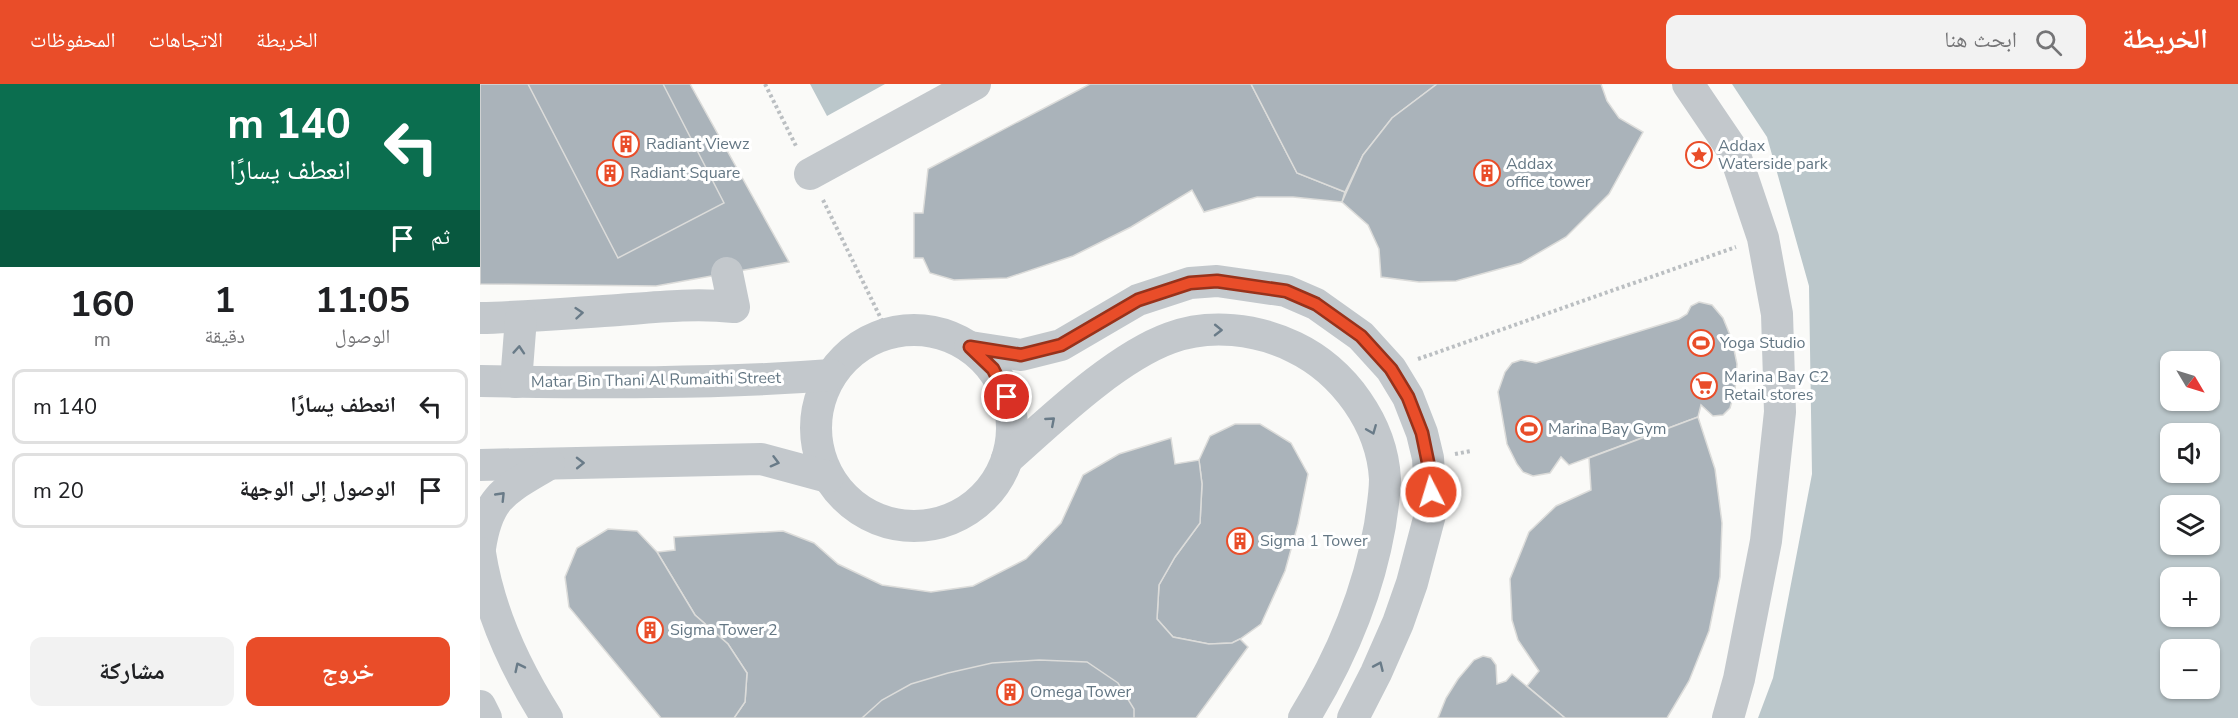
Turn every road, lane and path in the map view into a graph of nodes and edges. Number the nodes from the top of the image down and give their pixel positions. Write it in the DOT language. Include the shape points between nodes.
graph roads {
  1 [pos="765,84"];
  2 [pos="975,84"];
  3 [pos="1688,84"];
  4 [pos="810,174"];
  5 [pos="1763,238"];
  6 [pos="713,285"];
  7 [pos="480,318"];
  8 [pos="521,318"];
  9 [pos="888,333"];
  10 [pos="970,347"];
  11 [pos="1391,369"];
  12 [pos="831,375"];
  13 [pos="480,381"];
  14 [pos="516,382"];
  15 [pos="1007,459"];
  16 [pos="549,464"];
  17 [pos="480,465"];
  18 [pos="828,477"];
  19 [pos="480,548"];
  20 [pos="480,553"];
  21 [pos="480,706"];
  22 [pos="486,718"];
  23 [pos="548,718"];
  24 [pos="1304,718"];
  25 [pos="1353,718"];
  26 [pos="1728,718"];
  1 -- 4 [label="path"];
  2 -- 4 [label="street"];
  3 -- 5 [label="street" via="1734,152"];
  4 -- 9 [label="path"];
  5 -- 11 [label="path"];
  5 -- 26 [label="street" via="1777,314 1780,412 1766,541"];
  8 -- 6 [label="street, one-way"];
  7 -- 8 [label="street"];
  14 -- 8 [label="street, one-way"];
  9 -- 10 [label="street" via="916,330 945,335"];
  9 -- 12 [label="street" via="866,342"];
  10 -- 11 [label="street" via="1021,355 1061,345 1138,300 1190,283 1217,281 1286,291 1316,304 1361,336"];
  10 -- 15 [label="street" via="993,369 1007,397 1012,428"];
  25 -- 11 [label="street, one-way" via="1398,623 1431,511 1430,472 1422,433 1408,397"];
  12 -- 14 [label="street, Matar Bin Thani Al Rumaithi Street" via="747,381"];
  12 -- 18 [label="street" via="817,408 816,443"];
  13 -- 14 [label="street, Matar Bin Thani Al Rumaithi Street"];
  15 -- 18 [label="street" via="992,488 968,510 939,524 906,526 875,519 848,502"];
  15 -- 24 [label="street, one-way" via="1093,385 1131,357 1171,337 1208,330 1276,338 1308,354 1345,384 1366,415 1379,446 1385,479 1383,508 1360,605 1341,651"];
  16 -- 17 [label="street"];
  16 -- 18 [label="street, one-way" via="761,459"];
  19 -- 16 [label="street, one-way" via="484,523 493,504 508,488"];
  23 -- 20 [label="street, one-way" via="516,661 493,607"];
  21 -- 22 [label="street"];
}
